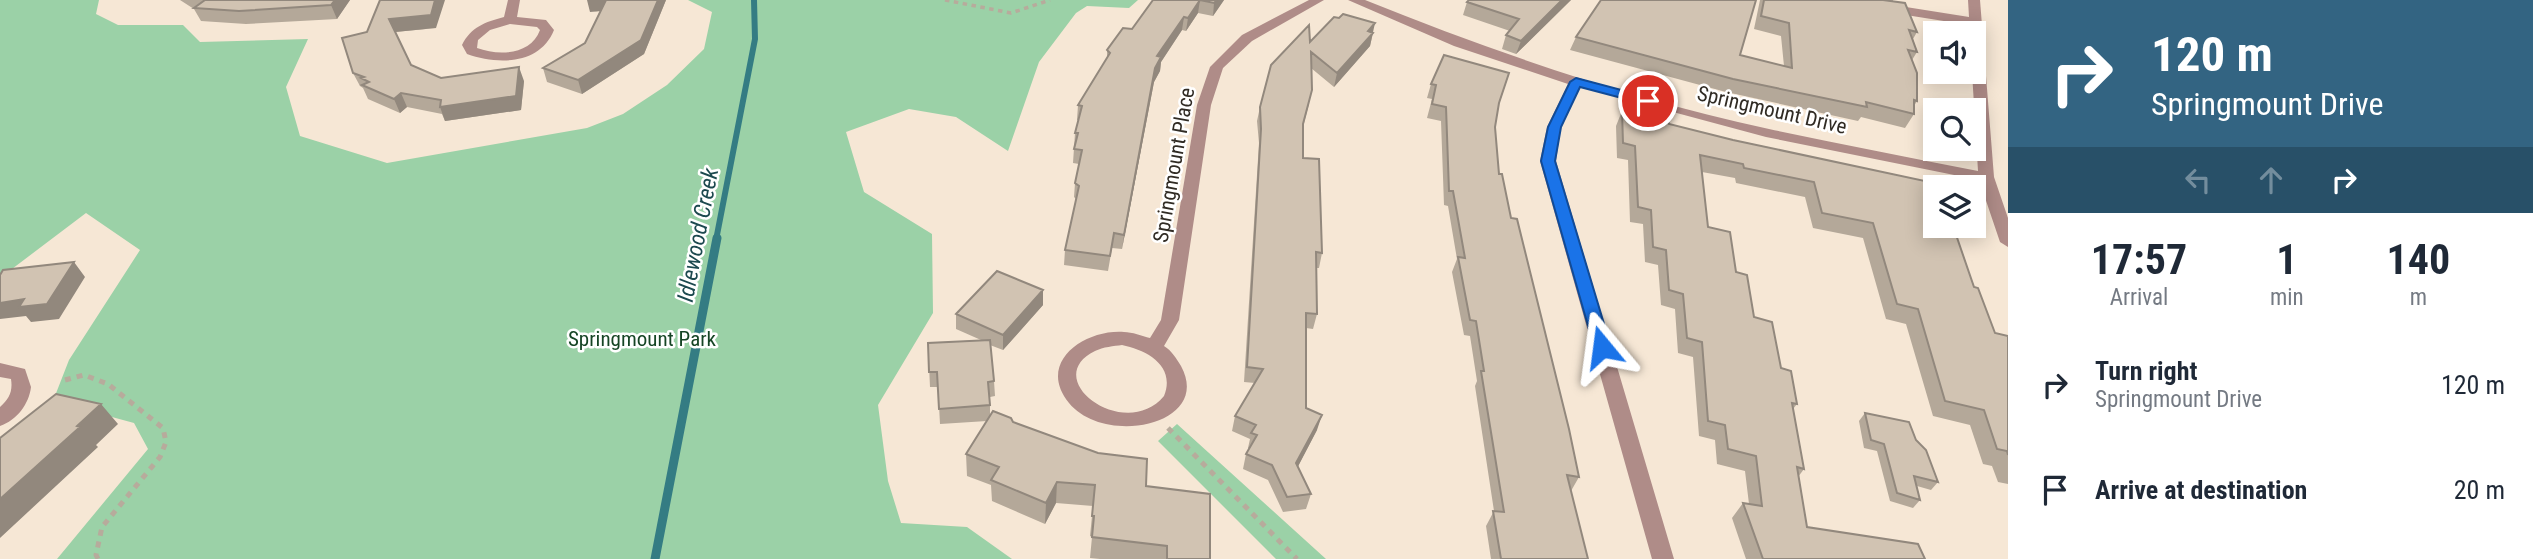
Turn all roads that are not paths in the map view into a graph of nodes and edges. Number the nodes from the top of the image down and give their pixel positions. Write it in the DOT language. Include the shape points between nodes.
graph roads {
  1 [pos="514,0"];
  2 [pos="1318,0"];
  3 [pos="1354,0"];
  4 [pos="1974,0"];
  5 [pos="1876,6"];
  6 [pos="510,20"];
  7 [pos="1970,21"];
  8 [pos="1976,21"];
  9 [pos="1576,82"];
  10 [pos="1980,84"];
  11 [pos="1976,175"];
  12 [pos="1986,175"];
  13 [pos="1986,177"];
  14 [pos="2008,242"];
  15 [pos="1154,347"];
  16 [pos="0,370"];
  17 [pos="0,418"];
  18 [pos="1663,559"];
  1 -- 6 [label="street"];
  2 -- 15 [label="street, Springmount Place" via="1247,38 1217,67 1204,105 1170,320"];
  3 -- 9 [label="street, Springmount Drive" via="1459,43"];
  4 -- 8 [label="street"];
  5 -- 7 [label="street"];
  6 -- 6 [label="street" via="476,33 469,44 472,51 510,56 537,46 546,37 541,23"];
  9 -- 11 [label="street, Springmount Drive" via="1766,134"];
  9 -- 18 [label="street" via="1555,127 1548,161"];
  10 -- 12 [label="street"];
  13 -- 14 [label="street"];
  15 -- 15 [label="street" via="1172,364 1178,379 1169,406 1156,414 1123,421 1102,418 1070,394 1065,379 1068,362 1092,342 1122,338"];
  16 -- 17 [label="street" via="18,374 23,383 21,395"];
}
